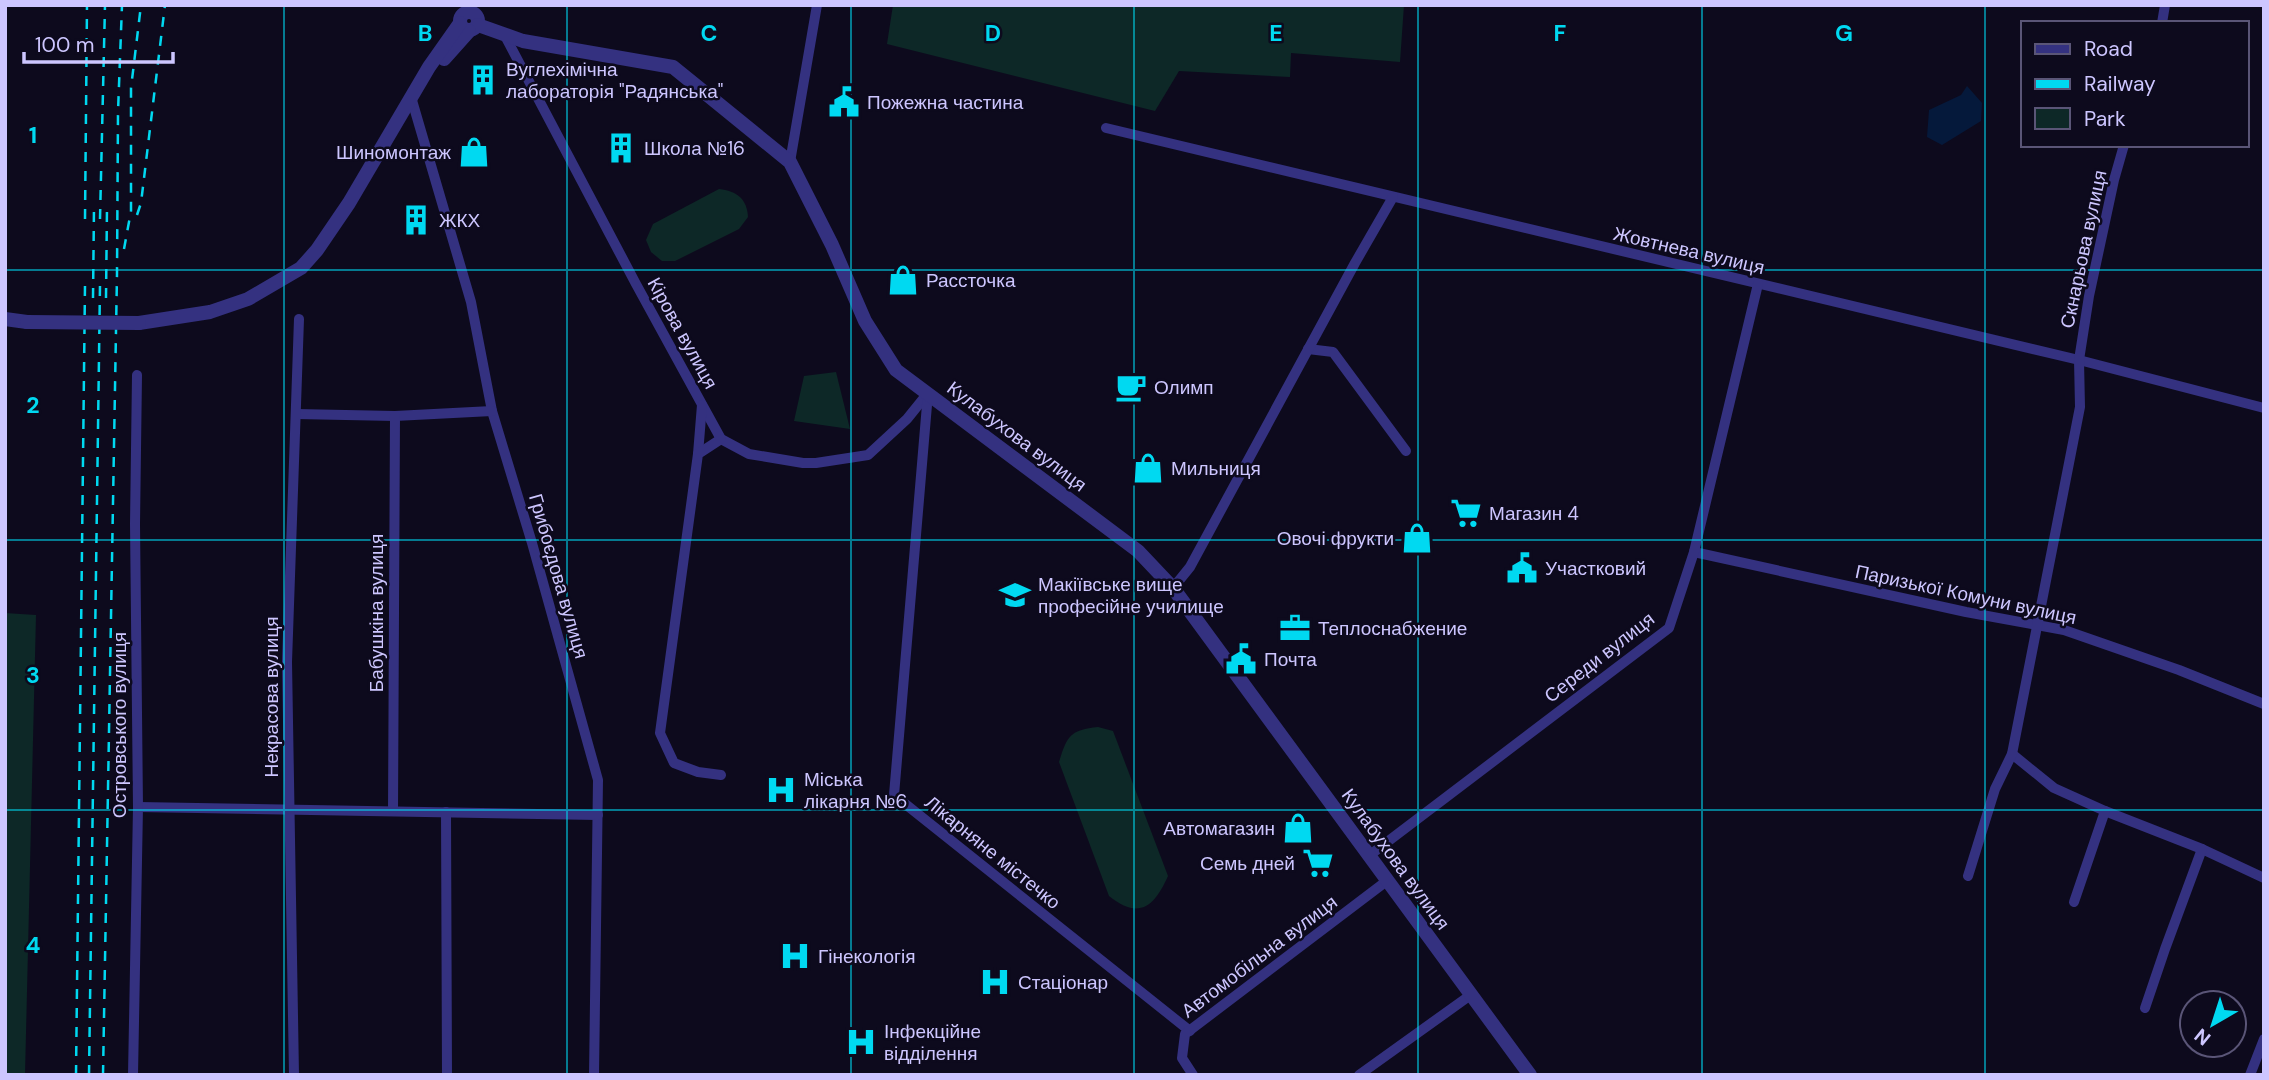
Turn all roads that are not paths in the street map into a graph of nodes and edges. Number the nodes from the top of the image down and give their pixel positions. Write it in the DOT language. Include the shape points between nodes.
graph roads {
  1 [pos="817,5"];
  2 [pos="467,19"];
  3 [pos="504,34"];
  4 [pos="411,97"];
  5 [pos="1106,128"];
  6 [pos="2123,147"];
  7 [pos="790,162"];
  8 [pos="1393,197"];
  9 [pos="1758,284"];
  10 [pos="5,319"];
  11 [pos="299,319"];
  12 [pos="1308,349"];
  13 [pos="2079,360"];
  14 [pos="137,374"];
  15 [pos="928,393"];
  16 [pos="702,404"];
  17 [pos="2264,408"];
  18 [pos="492,411"];
  19 [pos="296,414"];
  20 [pos="395,416"];
  21 [pos="721,439"];
  22 [pos="1405,451"];
  23 [pos="698,454"];
  24 [pos="1694,552"];
  25 [pos="1173,588"];
  26 [pos="2039,625"];
  27 [pos="2264,704"];
  28 [pos="2012,754"];
  29 [pos="721,775"];
  30 [pos="138,807"];
  31 [pos="289,811"];
  32 [pos="393,811"];
  33 [pos="2105,811"];
  34 [pos="446,812"];
  35 [pos="598,815"];
  36 [pos="2202,849"];
  37 [pos="1370,855"];
  38 [pos="1968,876"];
  39 [pos="2264,878"];
  40 [pos="1388,880"];
  41 [pos="2074,902"];
  42 [pos="1472,995"];
  43 [pos="2145,1008"];
  44 [pos="1189,1031"];
  45 [pos="2264,1039"];
  46 [pos="2261,1053"];
  47 [pos="133,1075"];
  48 [pos="294,1075"];
  49 [pos="447,1075"];
  50 [pos="594,1075"];
  51 [pos="1193,1075"];
  52 [pos="1359,1075"];
  53 [pos="1530,1075"];
  54 [pos="2250,1075"];
  1 -- 7 [label="street"];
  2 -- 3 [label="street, Кулабухова вулиця"];
  2 -- 4 [label="street"];
  3 -- 7 [label="street, Кулабухова вулиця" via="673,67"];
  3 -- 16 [label="street, Кірова вулиця"];
  4 -- 10 [label="street, bridge" via="317,250 290,276 248,299 210,312 139,323"];
  4 -- 18 [label="street, Грибоєдова вулиця" via="471,302"];
  5 -- 8 [label="street, Жовтнева вулиця"];
  6 -- 13 [label="street, Скнарьова вулиця"];
  7 -- 15 [label="street, Кулабухова вулиця" via="865,321 896,370"];
  8 -- 9 [label="street, Жовтнева вулиця"];
  8 -- 12 [label="street"];
  9 -- 13 [label="street, Жовтнева вулиця"];
  9 -- 24 [label="street, Середи вулиця"];
  11 -- 19 [label="street, Некрасова вулиця"];
  12 -- 22 [label="street" via="1333,352"];
  12 -- 25 [label="street" via="1191,567"];
  13 -- 17 [label="street, Жовтнева вулиця"];
  13 -- 26 [label="street, Скнарьова вулиця" via="2080,407"];
  14 -- 30 [label="street, Островського вулиця"];
  15 -- 21 [label="street" via="868,455 803,463 749,454"];
  15 -- 25 [label="street, Кулабухова вулиця" via="1138,551"];
  15 -- 44 [label="street, Лікарняне містечко" via="894,795"];
  16 -- 21 [label="street, Кірова вулиця"];
  16 -- 23 [label="street"];
  18 -- 20 [label="street"];
  18 -- 35 [label="street, Грибоєдова вулиця" via="598,780"];
  19 -- 20 [label="street"];
  19 -- 31 [label="street, Некрасова вулиця" via="287,662"];
  20 -- 32 [label="street, Бабушкіна вулиця"];
  21 -- 23 [label="street"];
  23 -- 29 [label="street" via="660,733 674,763"];
  24 -- 26 [label="street, Паризької Комуни вулиця"];
  24 -- 37 [label="street, Середи вулиця" via="1669,628"];
  25 -- 37 [label="street, Кулабухова вулиця"];
  26 -- 27 [label="street, Паризької Комуни вулиця" via="2179,670"];
  26 -- 28 [label="street, Скнарьова вулиця"];
  28 -- 33 [label="street" via="2054,788"];
  28 -- 38 [label="street, Скнарьова вулиця"];
  30 -- 31 [label="street"];
  30 -- 47 [label="street, Островського вулиця"];
  31 -- 32 [label="street"];
  31 -- 48 [label="street, Некрасова вулиця"];
  32 -- 34 [label="street"];
  33 -- 36 [label="street"];
  33 -- 41 [label="street"];
  34 -- 35 [label="street"];
  34 -- 49 [label="street"];
  35 -- 50 [label="street, Грибоєдова вулиця"];
  36 -- 39 [label="street"];
  36 -- 43 [label="street"];
  37 -- 40 [label="street, Кулабухова вулиця"];
  40 -- 42 [label="street, Кулабухова вулиця"];
  40 -- 44 [label="street, Автомобільна вулиця"];
  42 -- 52 [label="street"];
  42 -- 53 [label="street, Кулабухова вулиця"];
  44 -- 51 [label="street, Автомобільна вулиця" via="1182,1058"];
  45 -- 46 [label="street"];
  46 -- 54 [label="street"];
}
